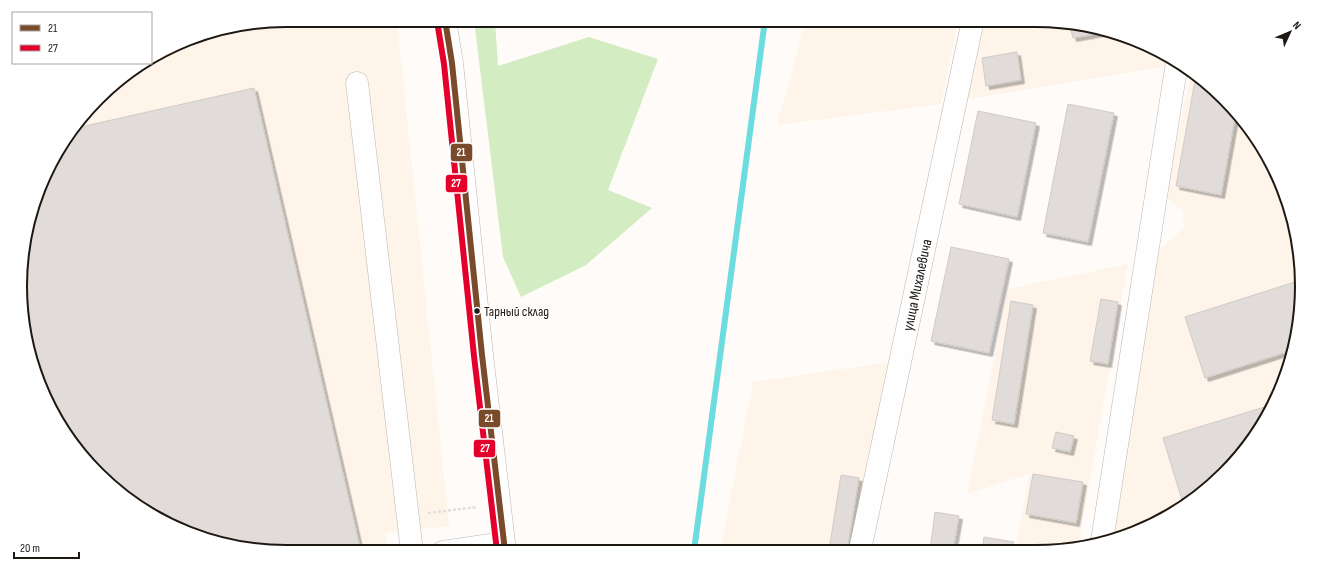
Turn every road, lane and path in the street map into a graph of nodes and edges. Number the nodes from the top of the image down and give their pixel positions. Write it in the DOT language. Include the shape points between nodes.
graph roads {
  1 [pos="446,27"];
  2 [pos="972,27"];
  3 [pos="1176,68"];
  4 [pos="357,83"];
  5 [pos="477,507"];
  6 [pos="408,515"];
  7 [pos="1103,536"];
  8 [pos="411,545"];
  9 [pos="505,545"];
  10 [pos="861,545"];
  1 -- 9 [label="street"];
  2 -- 10 [label="street, улица Михалевича"];
  3 -- 7 [label="street"];
  4 -- 6 [label="street"];
  5 -- 6 [label="path"];
  6 -- 8 [label="street"];
}
